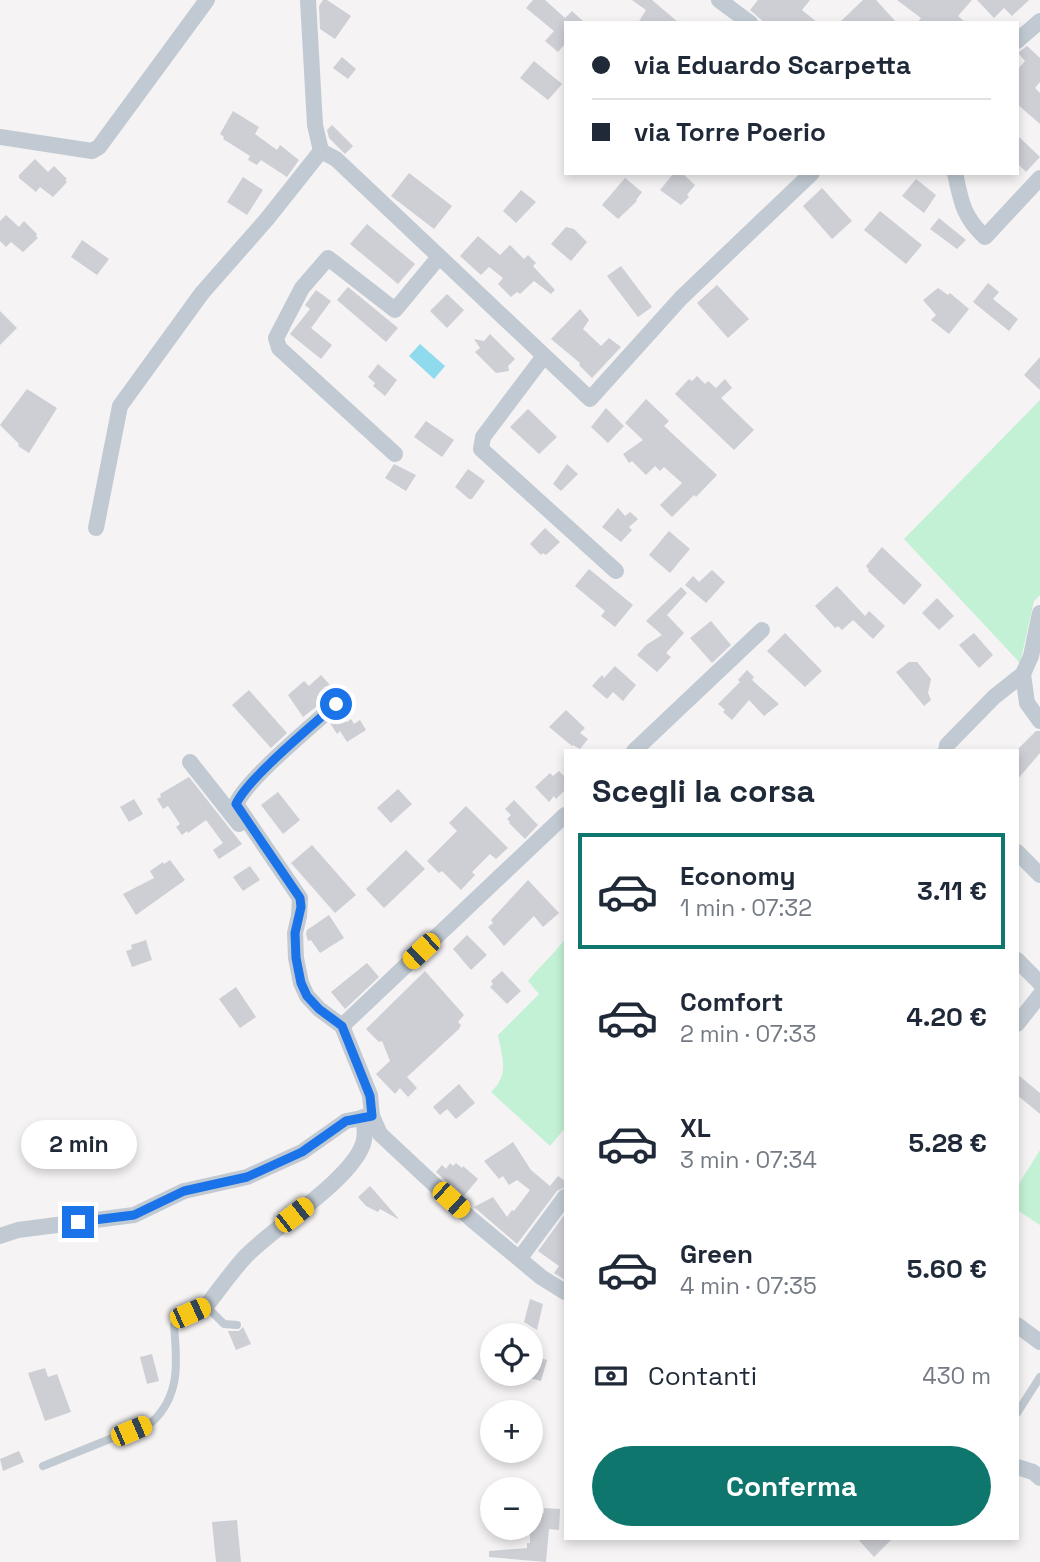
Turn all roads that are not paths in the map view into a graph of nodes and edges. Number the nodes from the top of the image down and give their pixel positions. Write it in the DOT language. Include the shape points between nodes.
graph roads {
  1 [pos="208,0"];
  2 [pos="307,0"];
  3 [pos="719,0"];
  4 [pos="747,21"];
  5 [pos="1040,21"];
  6 [pos="1019,39"];
  7 [pos="0,137"];
  8 [pos="321,151"];
  9 [pos="810,175"];
  10 [pos="955,175"];
  11 [pos="1040,178"];
  12 [pos="439,257"];
  13 [pos="544,356"];
  14 [pos="395,454"];
  15 [pos="96,528"];
  16 [pos="615,570"];
  17 [pos="1040,613"];
  18 [pos="762,630"];
  19 [pos="1023,674"];
  20 [pos="336,704"];
  21 [pos="1040,721"];
  22 [pos="636,749"];
  23 [pos="946,749"];
  24 [pos="190,762"];
  25 [pos="564,817"];
  26 [pos="1019,854"];
  27 [pos="1040,875"];
  28 [pos="299,916"];
  29 [pos="1019,962"];
  30 [pos="1040,983"];
  31 [pos="1040,995"];
  32 [pos="1019,1021"];
  33 [pos="342,1026"];
  34 [pos="367,1117"];
  35 [pos="564,1199"];
  36 [pos="0,1236"];
  37 [pos="520,1258"];
  38 [pos="564,1291"];
  39 [pos="206,1306"];
  40 [pos="237,1325"];
  41 [pos="1019,1326"];
  42 [pos="1040,1342"];
  43 [pos="1040,1377"];
  44 [pos="1019,1410"];
  45 [pos="43,1466"];
  46 [pos="1019,1468"];
  47 [pos="1040,1478"];
  1 -- 7 [label="street" via="99,147 92,151"];
  2 -- 8 [label="street" via="315,125"];
  3 -- 4 [label="street"];
  5 -- 6 [label="street"];
  8 -- 12 [label="street" via="336,159"];
  8 -- 15 [label="street" via="202,293 120,406"];
  9 -- 13 [label="street" via="681,298 590,399"];
  10 -- 11 [label="street" via="970,223 985,237"];
  12 -- 13 [label="street"];
  12 -- 14 [label="street" via="395,310 328,258 302,288 276,338 279,348"];
  13 -- 16 [label="street" via="483,437 481,449"];
  17 -- 19 [label="street"];
  18 -- 22 [label="street"];
  19 -- 21 [label="street" via="1027,704"];
  19 -- 23 [label="street"];
  20 -- 28 [label="street" via="271,764 236,804 300,898"];
  24 -- 28 [label="street" via="264,857"];
  25 -- 33 [label="street"];
  26 -- 27 [label="street"];
  28 -- 33 [label="street" via="295,933 301,983 319,1009"];
  29 -- 30 [label="street"];
  31 -- 32 [label="street"];
  33 -- 34 [label="street" via="370,1096"];
  34 -- 36 [label="street" via="337,1125 302,1152 247,1177 184,1191 134,1215"];
  34 -- 37 [label="street" via="411,1165"];
  34 -- 39 [label="street" via="362,1146 354,1160 246,1256"];
  35 -- 37 [label="street"];
  37 -- 38 [label="street"];
  39 -- 40 [label="lane" via="224,1324"];
  39 -- 45 [label="lane" via="174,1325 176,1380 172,1395 152,1422"];
  41 -- 42 [label="street"];
  43 -- 44 [label="lane"];
  46 -- 47 [label="street"];
}
